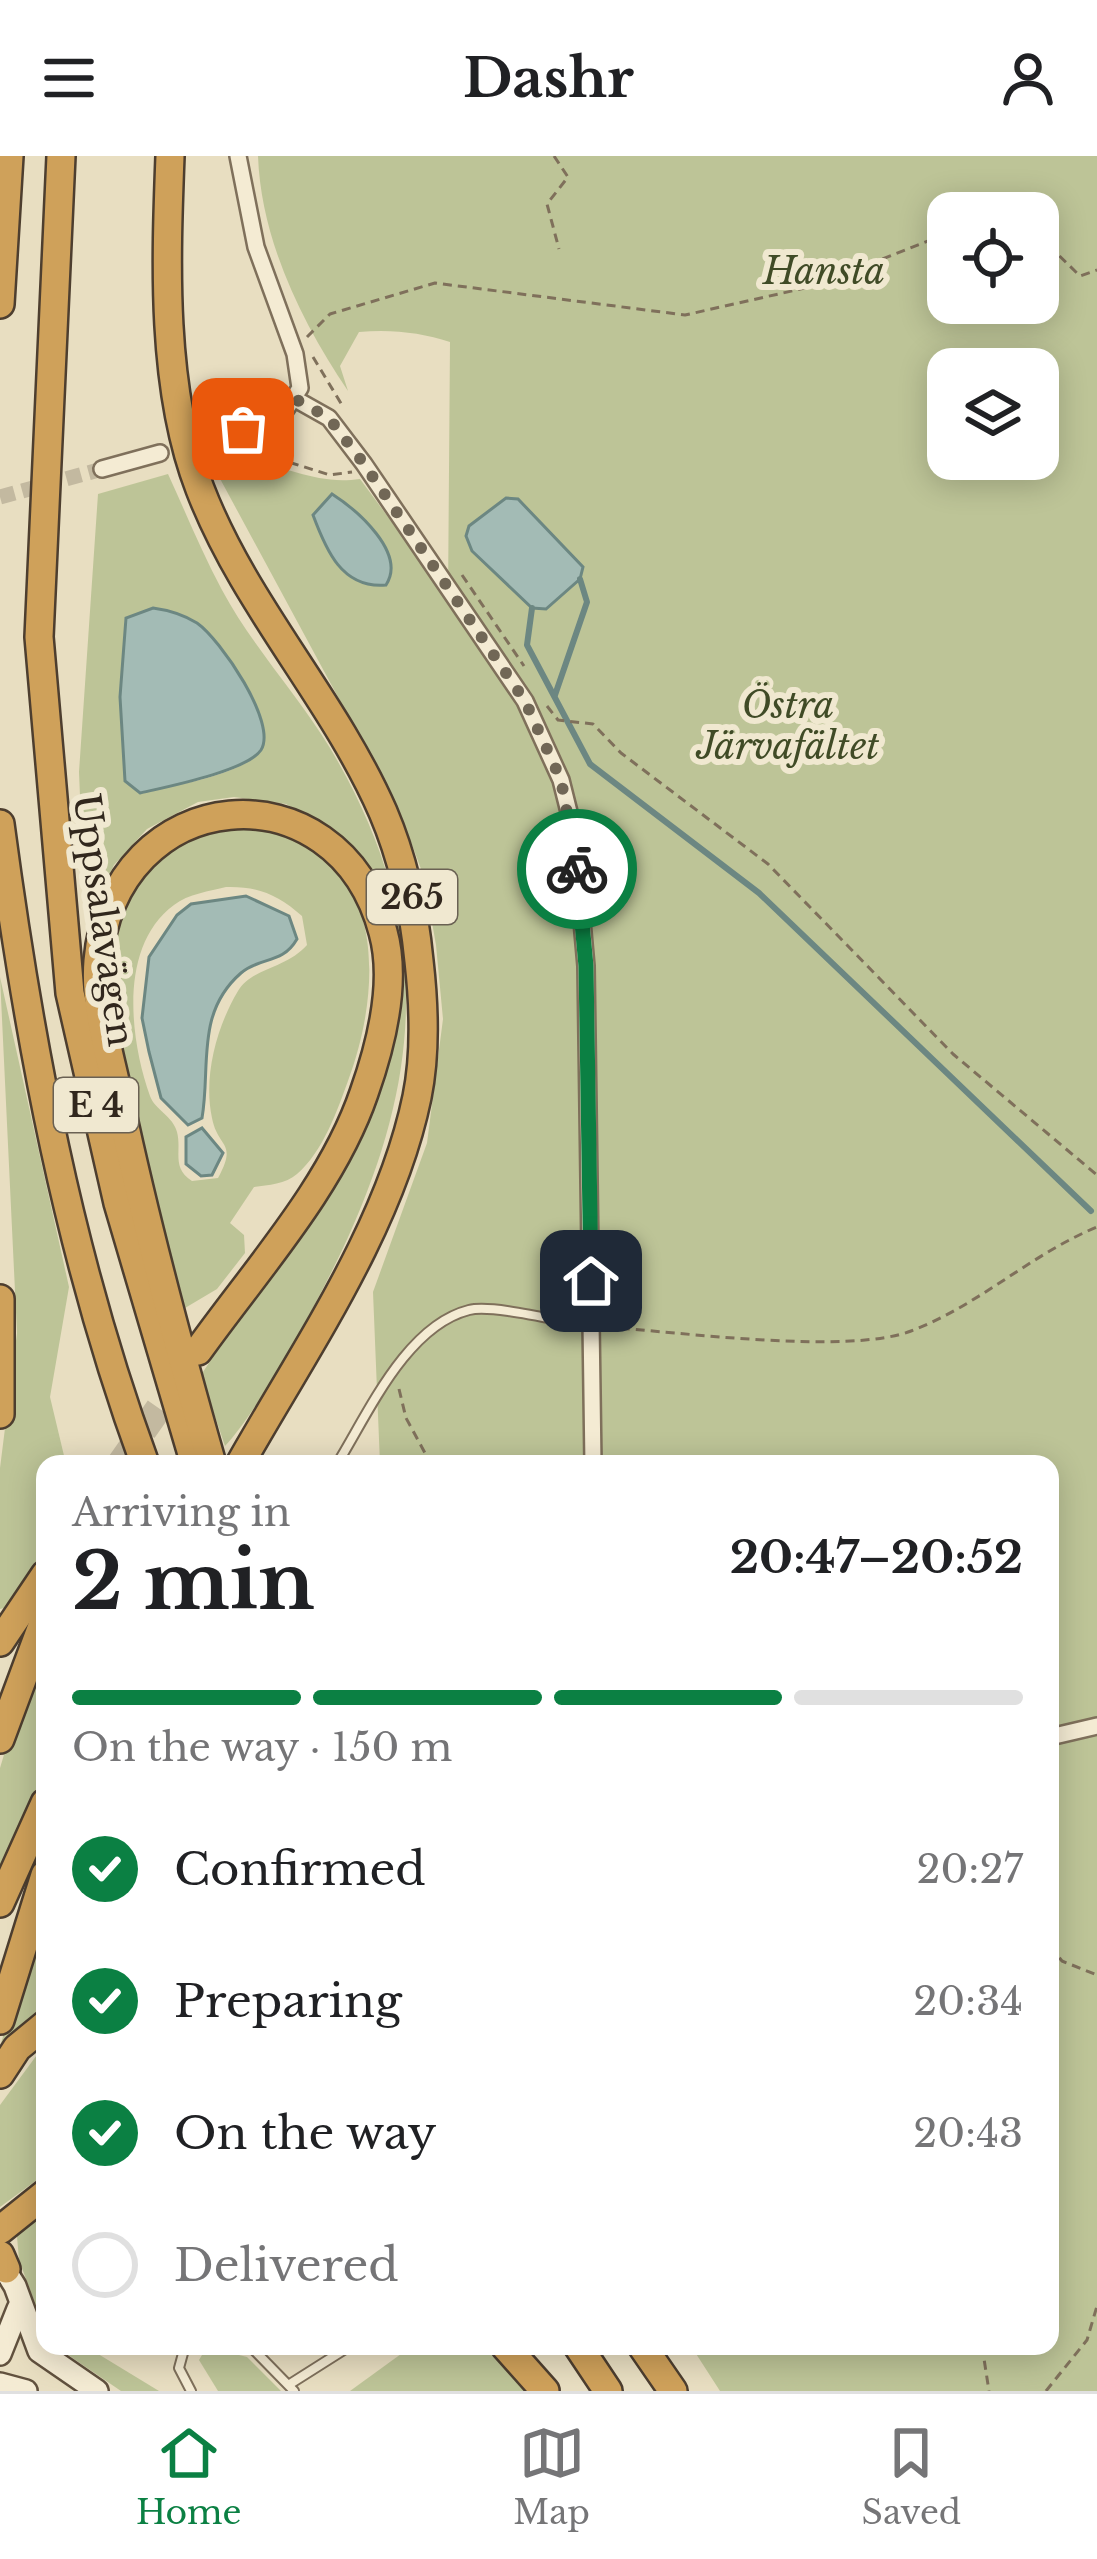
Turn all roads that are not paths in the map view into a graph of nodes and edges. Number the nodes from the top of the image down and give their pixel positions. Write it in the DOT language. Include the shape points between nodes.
graph roads {
  1 [pos="10,156"];
  2 [pos="61,156"];
  3 [pos="170,156"];
  4 [pos="238,156"];
  5 [pos="0,304"];
  6 [pos="297,400"];
  7 [pos="206,449"];
  8 [pos="160,453"];
  9 [pos="102,469"];
  10 [pos="0,824"];
  11 [pos="0,1299"];
  12 [pos="592,1326"];
  13 [pos="198,1352"];
  14 [pos="0,1414"];
  15 [pos="142,1455"];
  16 [pos="193,1455"];
  17 [pos="210,1455"];
  18 [pos="245,1455"];
  19 [pos="343,1455"];
  20 [pos="593,1455"];
  21 [pos="31,1618"];
  22 [pos="0,1642"];
  23 [pos="1097,1726"];
  24 [pos="1059,1735"];
  25 [pos="0,1739"];
  26 [pos="36,1823"];
  27 [pos="0,1903"];
  28 [pos="36,1904"];
  29 [pos="0,2020"];
  30 [pos="36,2032"];
  31 [pos="0,2074"];
  32 [pos="36,2201"];
  33 [pos="0,2230"];
  34 [pos="2,2262"];
  35 [pos="20,2302"];
  36 [pos="36,2343"];
  37 [pos="0,2354"];
  38 [pos="45,2355"];
  39 [pos="183,2355"];
  40 [pos="259,2355"];
  41 [pos="338,2355"];
  42 [pos="514,2355"];
  43 [pos="522,2355"];
  44 [pos="584,2355"];
  45 [pos="648,2355"];
  46 [pos="0,2384"];
  47 [pos="292,2388"];
  48 [pos="26,2391"];
  49 [pos="98,2391"];
  50 [pos="191,2391"];
  51 [pos="548,2391"];
  52 [pos="608,2391"];
  53 [pos="674,2391"];
  1 -- 5 [label="highway"];
  2 -- 16 [label="highway, Uppsalavägen / E 4" via="39,637 68,970 118,1203"];
  3 -- 18 [label="highway, 265" via="170,350 197,484 233,566 383,812 412,896 424,1006 418,1095 396,1169"];
  4 -- 6 [label="street" via="256,248 302,376"];
  6 -- 7 [label="street" via="281,417"];
  6 -- 12 [label="street" via="329,418 364,464 525,701 561,780 586,966"];
  8 -- 9 [label="street"];
  10 -- 15 [label="highway, E 4" via="25,1010 75,1241"];
  11 -- 14 [label="highway"];
  12 -- 19 [label="lane" via="470,1309 427,1335"];
  12 -- 20 [label="street"];
  13 -- 17 [label="highway" via="340,1143 364,1094 383,1017 384,934 369,894 344,858 286,819 219,819 158,841 125,872 98,961 131,1154"];
  21 -- 22 [label="highway"];
  21 -- 25 [label="highway"];
  23 -- 24 [label="street"];
  26 -- 27 [label="highway"];
  28 -- 29 [label="highway"];
  30 -- 31 [label="highway"];
  32 -- 33 [label="highway"];
  34 -- 35 [label="main road"];
  35 -- 36 [label="main road"];
  35 -- 37 [label="main road"];
  38 -- 49 [label="main road"];
  39 -- 50 [label="lane" via="179,2368"];
  40 -- 47 [label="lane"];
  41 -- 47 [label="lane"];
  42 -- 51 [label="highway"];
  43 -- 51 [label="highway"];
  44 -- 52 [label="highway"];
  45 -- 53 [label="highway"];
  46 -- 48 [label="main road"];
}
